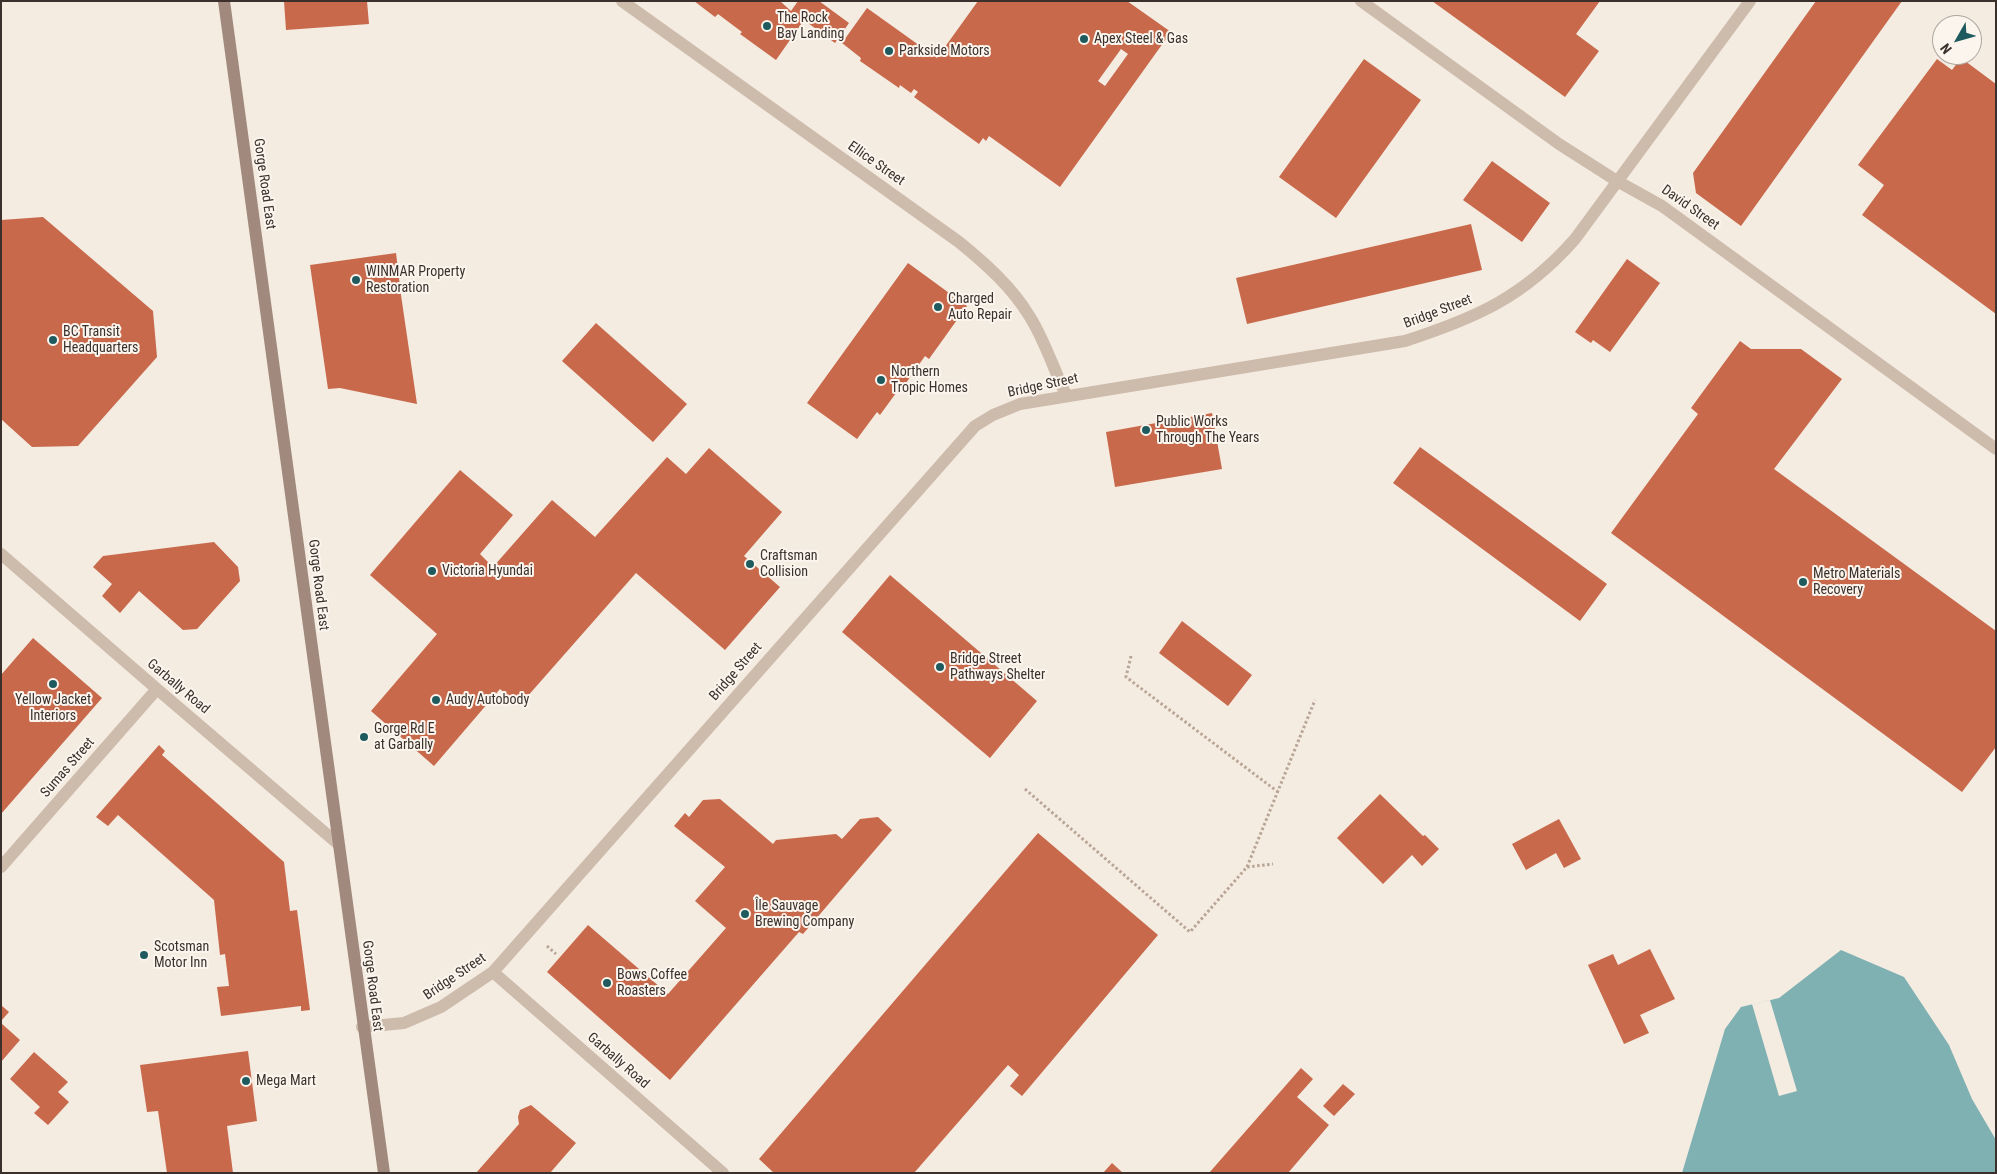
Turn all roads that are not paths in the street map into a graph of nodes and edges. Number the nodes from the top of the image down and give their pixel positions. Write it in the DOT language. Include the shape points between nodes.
graph roads {
  1 [pos="224,1"];
  2 [pos="622,1"];
  3 [pos="1361,1"];
  4 [pos="1750,1"];
  5 [pos="1617,181"];
  6 [pos="1066,395"];
  7 [pos="1996,449"];
  8 [pos="1,554"];
  9 [pos="157,689"];
  10 [pos="337,842"];
  11 [pos="1,867"];
  12 [pos="493,972"];
  13 [pos="362,1027"];
  14 [pos="384,1173"];
  15 [pos="723,1173"];
  1 -- 10 [label="main road, Gorge Road East"];
  2 -- 6 [label="street, Ellice Street" via="979,258 1006,284 1032,319"];
  3 -- 5 [label="street, David Street" via="1559,144"];
  4 -- 5 [label="street, Bridge Street"];
  5 -- 6 [label="street, Bridge Street" via="1575,239 1535,279 1497,304 1455,324 1405,341"];
  5 -- 7 [label="street, David Street" via="1662,206"];
  6 -- 12 [label="street, Bridge Street" via="1020,404 993,414 975,426"];
  8 -- 9 [label="street, Garbally Road"];
  9 -- 10 [label="street, Garbally Road"];
  9 -- 11 [label="street, Sumas Street"];
  10 -- 13 [label="main road, Gorge Road East"];
  12 -- 13 [label="street, Bridge Street" via="441,1007 404,1024"];
  12 -- 15 [label="street, Garbally Road"];
  13 -- 14 [label="main road, Gorge Road East"];
}
